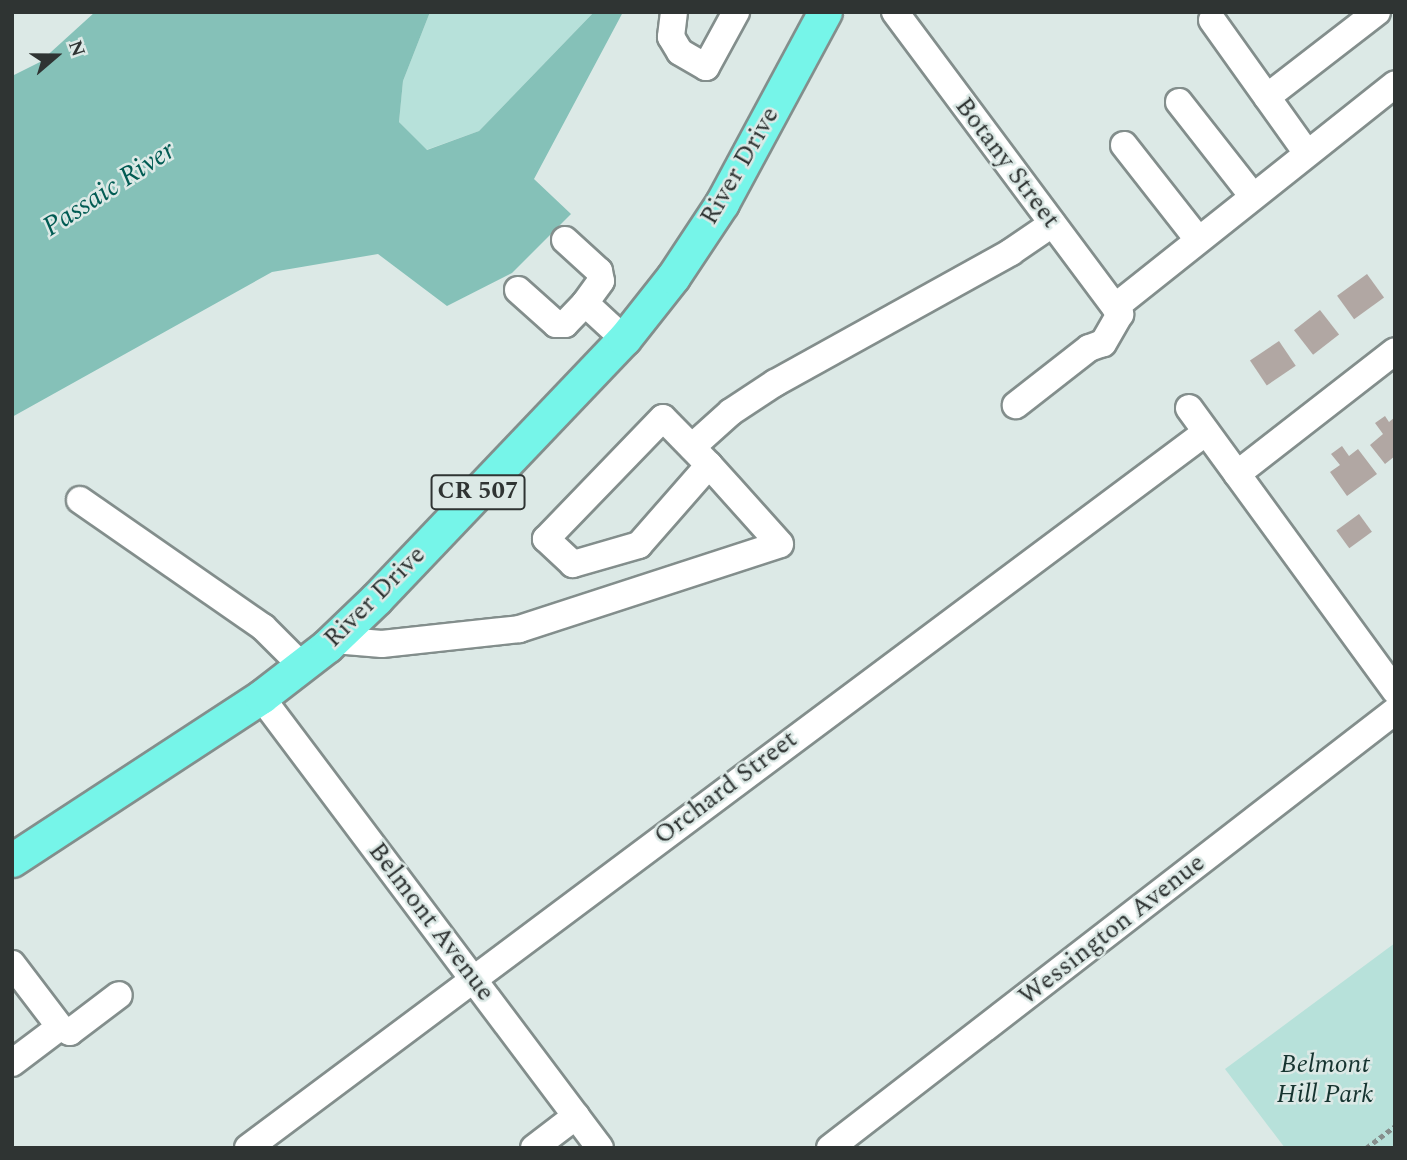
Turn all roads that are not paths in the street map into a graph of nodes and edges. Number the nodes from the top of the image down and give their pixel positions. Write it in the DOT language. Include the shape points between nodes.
graph roads {
  1 [pos="674,12"];
  2 [pos="736,12"];
  3 [pos="825,12"];
  4 [pos="895,12"];
  5 [pos="1377,12"];
  6 [pos="1217,15"];
  7 [pos="1395,84"];
  8 [pos="1267,97"];
  9 [pos="1179,102"];
  10 [pos="1124,145"];
  11 [pos="1307,153"];
  12 [pos="1252,195"];
  13 [pos="1052,224"];
  14 [pos="1198,239"];
  15 [pos="565,240"];
  16 [pos="518,290"];
  17 [pos="585,303"];
  18 [pos="1117,311"];
  19 [pos="624,339"];
  20 [pos="1395,351"];
  21 [pos="1016,405"];
  22 [pos="1189,408"];
  23 [pos="1206,432"];
  24 [pos="701,456"];
  25 [pos="1237,474"];
  26 [pos="80,500"];
  27 [pos="334,640"];
  28 [pos="302,666"];
  29 [pos="1395,691"];
  30 [pos="261,697"];
  31 [pos="1395,711"];
  32 [pos="12,860"];
  33 [pos="12,964"];
  34 [pos="472,977"];
  35 [pos="119,995"];
  36 [pos="60,1027"];
  37 [pos="12,1063"];
  38 [pos="576,1116"];
  39 [pos="248,1148"];
  40 [pos="534,1148"];
  41 [pos="600,1148"];
  42 [pos="830,1148"];
  1 -- 2 [label="street" via="671,37 680,52 706,67"];
  3 -- 19 [label="main road, River Drive / CR 507" via="722,203 673,277"];
  4 -- 13 [label="street, Botany Street"];
  5 -- 8 [label="street"];
  6 -- 8 [label="street"];
  7 -- 11 [label="street"];
  8 -- 11 [label="street"];
  9 -- 12 [label="street"];
  10 -- 14 [label="street"];
  11 -- 12 [label="street"];
  12 -- 14 [label="street"];
  13 -- 18 [label="street, Botany Street"];
  13 -- 24 [label="street" via="731,412"];
  14 -- 18 [label="street"];
  15 -- 17 [label="street" via="599,271 601,281"];
  16 -- 17 [label="street" via="556,324 565,324"];
  17 -- 19 [label="street"];
  18 -- 21 [label="street" via="1103,343 1089,348"];
  19 -- 27 [label="main road, River Drive / CR 507"];
  20 -- 25 [label="street"];
  22 -- 23 [label="street"];
  23 -- 25 [label="street"];
  23 -- 34 [label="street, Orchard Street"];
  24 -- 24 [label="street" via="639,545 573,564 546,539 663,418"];
  24 -- 27 [label="street" via="780,544 519,628 382,644"];
  25 -- 29 [label="street"];
  26 -- 28 [label="street" via="263,628"];
  27 -- 28 [label="main road, River Drive / CR 507"];
  28 -- 30 [label="main road, River Drive / CR 507"];
  30 -- 32 [label="main road, River Drive / CR 507"];
  30 -- 34 [label="street, Belmont Avenue"];
  31 -- 42 [label="street, Wessington Avenue"];
  33 -- 36 [label="street"];
  34 -- 38 [label="street, Belmont Avenue"];
  34 -- 39 [label="street, Orchard Street"];
  35 -- 36 [label="street" via="70,1032"];
  36 -- 37 [label="street"];
  38 -- 40 [label="street"];
  38 -- 41 [label="street, Belmont Avenue"];
}
